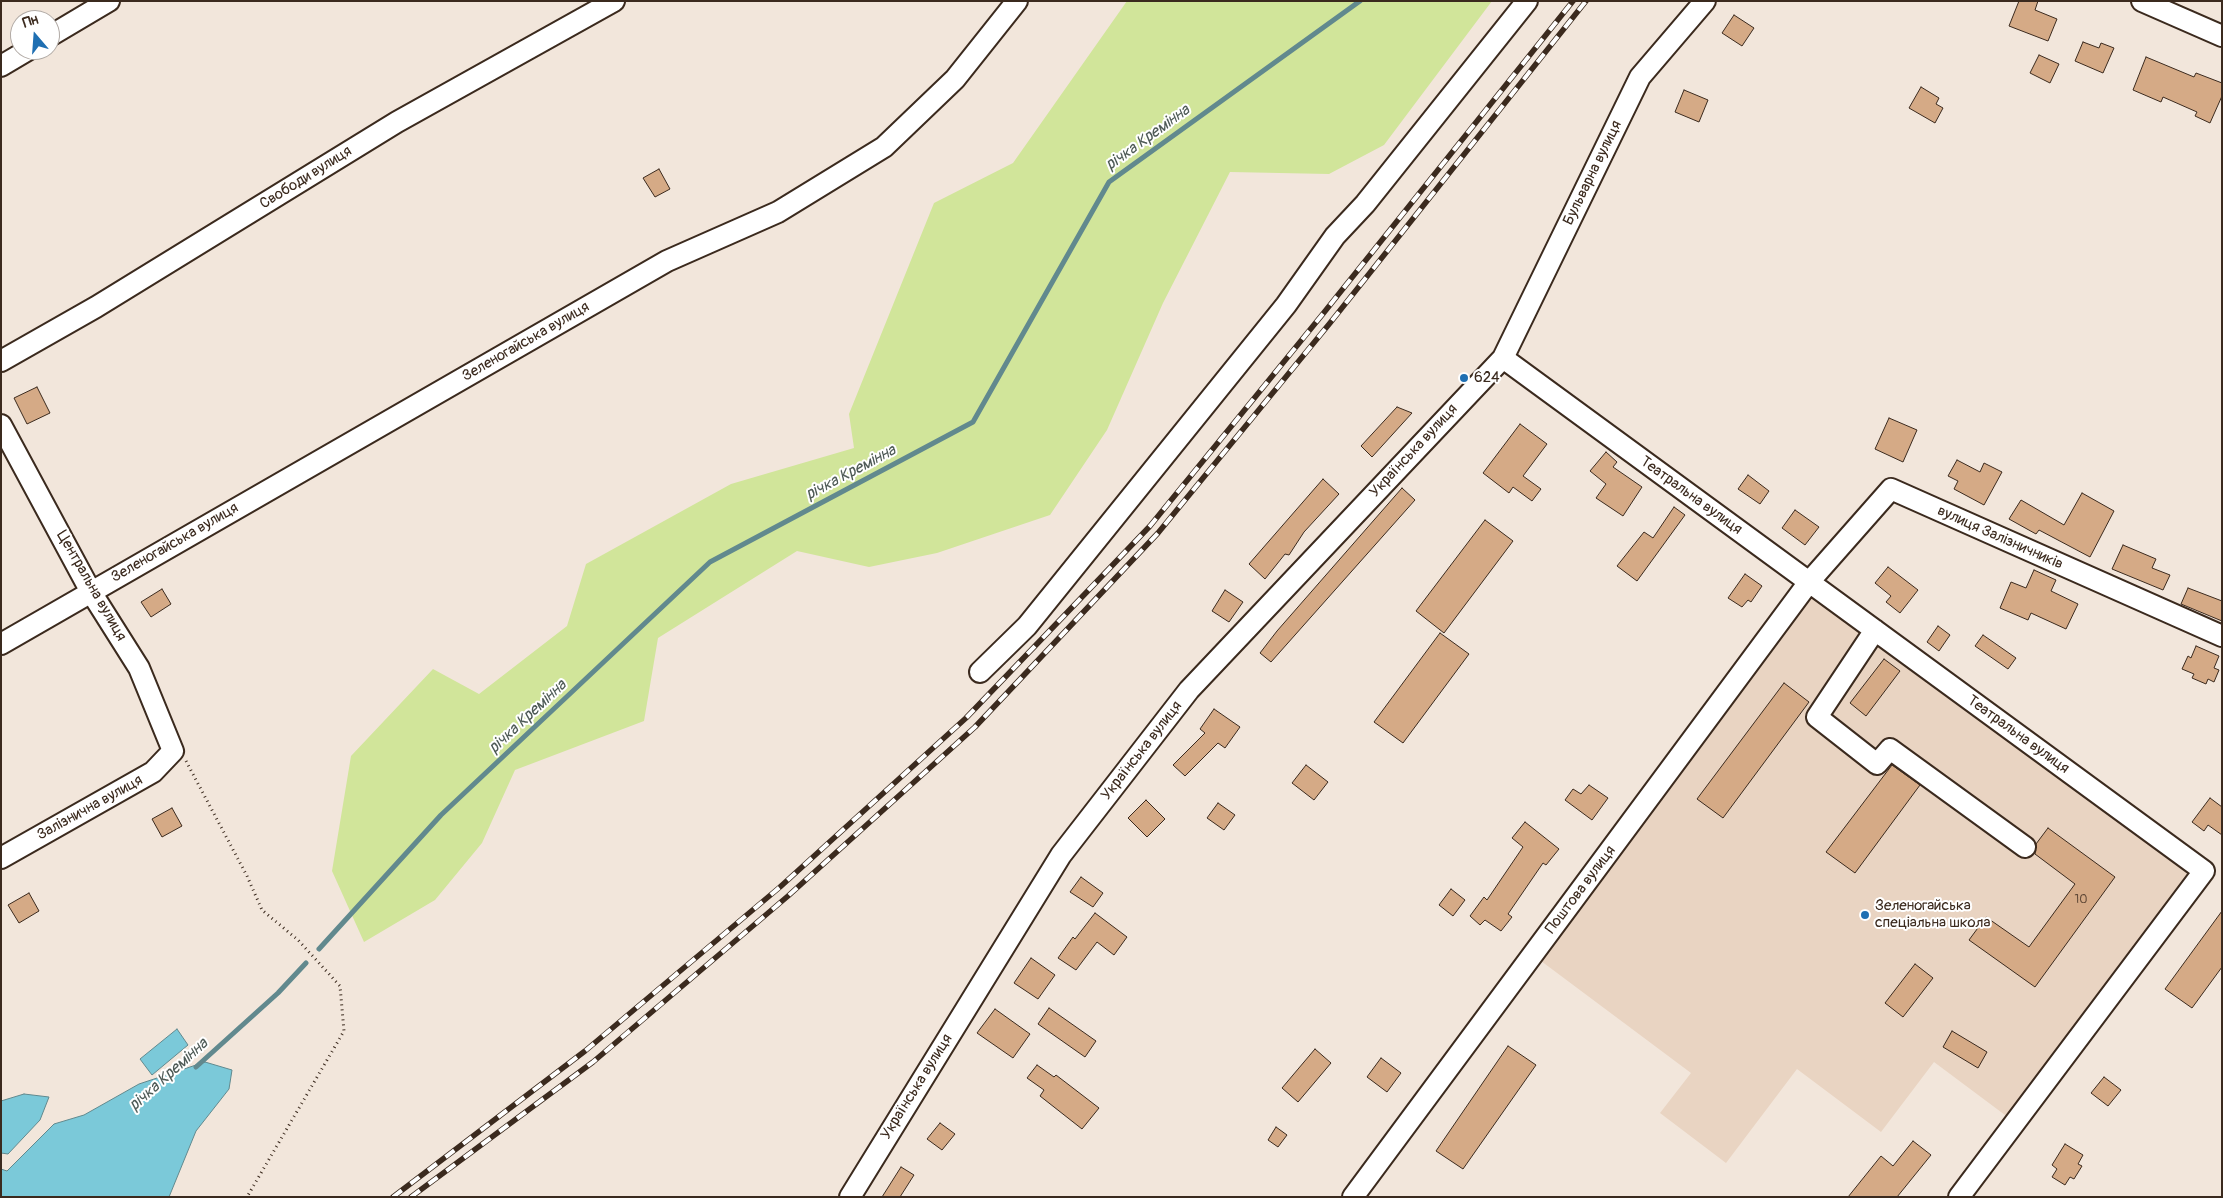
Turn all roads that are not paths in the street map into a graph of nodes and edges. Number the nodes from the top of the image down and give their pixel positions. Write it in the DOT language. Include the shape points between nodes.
graph roads {
  1 [pos="109,1"];
  2 [pos="614,1"];
  3 [pos="1017,1"];
  4 [pos="1527,1"];
  5 [pos="1705,1"];
  6 [pos="2142,1"];
  7 [pos="60,30"];
  8 [pos="2222,36"];
  9 [pos="1502,358"];
  10 [pos="1,361"];
  11 [pos="1,424"];
  12 [pos="1810,582"];
  13 [pos="91,592"];
  14 [pos="1875,630"];
  15 [pos="2222,636"];
  16 [pos="1,644"];
  17 [pos="980,672"];
  18 [pos="173,751"];
  19 [pos="2025,847"];
  20 [pos="1,858"];
  21 [pos="850,1197"];
  22 [pos="1353,1197"];
  23 [pos="1959,1197"];
  1 -- 7 [label="street"];
  2 -- 10 [label="street, Свободи вулиця" via="397,122 96,307"];
  3 -- 13 [label="street, Зеленогайська вулиця" via="955,79 884,147 778,212 667,261"];
  4 -- 17 [label="street" via="1365,204 1335,236 1286,305 1027,626"];
  5 -- 9 [label="street, Бульварна вулиця" via="1640,77"];
  6 -- 8 [label="street"];
  9 -- 12 [label="street, Театральна вулиця"];
  9 -- 21 [label="street, Українська вулиця" via="1189,690 1164,721 1060,855"];
  11 -- 13 [label="street, Центральна вулиця"];
  12 -- 14 [label="street, Театральна вулиця"];
  12 -- 15 [label="street, вулиця Залізничників" via="1891,489"];
  12 -- 22 [label="street, Поштова вулиця"];
  13 -- 16 [label="street, Зеленогайська вулиця"];
  13 -- 18 [label="street, Центральна вулиця" via="139,668"];
  14 -- 19 [label="street" via="1817,717 1877,764 1890,749"];
  14 -- 23 [label="street, Театральна вулиця" via="2204,870"];
  18 -- 20 [label="street, Залізнична вулиця" via="153,772"];
}
